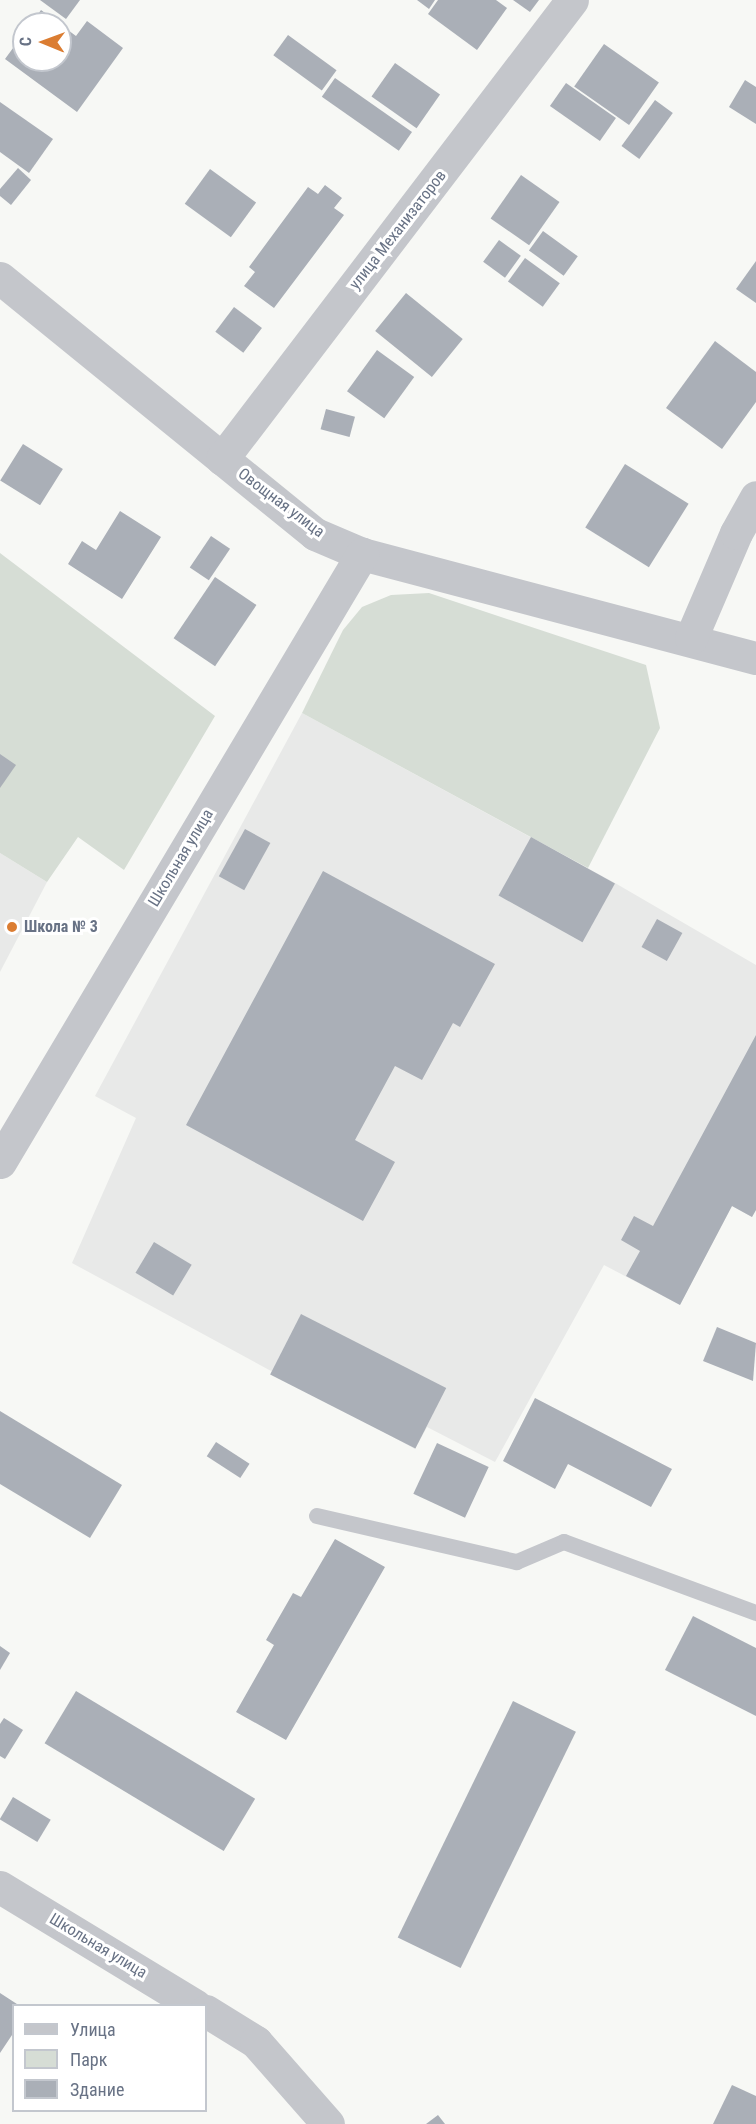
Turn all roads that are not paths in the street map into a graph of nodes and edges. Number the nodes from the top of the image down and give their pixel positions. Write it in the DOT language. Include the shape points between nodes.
graph roads {
  1 [pos="572,0"];
  2 [pos="0,278"];
  3 [pos="222,459"];
  4 [pos="756,497"];
  5 [pos="362,554"];
  6 [pos="691,638"];
  7 [pos="756,658"];
  8 [pos="0,1162"];
  9 [pos="317,1516"];
  10 [pos="756,1613"];
  11 [pos="0,1887"];
  12 [pos="193,2004"];
  13 [pos="207,2012"];
  14 [pos="328,2124"];
  1 -- 3 [label="street, улица Механизаторов"];
  2 -- 3 [label="street, Овощная улица"];
  3 -- 5 [label="street, Овощная улица" via="315,534"];
  4 -- 6 [label="street" via="736,533"];
  5 -- 6 [label="street, Овощная улица"];
  5 -- 8 [label="street, Школьная улица"];
  6 -- 7 [label="street, Овощная улица"];
  9 -- 10 [label="lane" via="517,1562 564,1542"];
  11 -- 12 [label="street, Школьная улица"];
  13 -- 14 [label="street" via="256,2042"];
}
